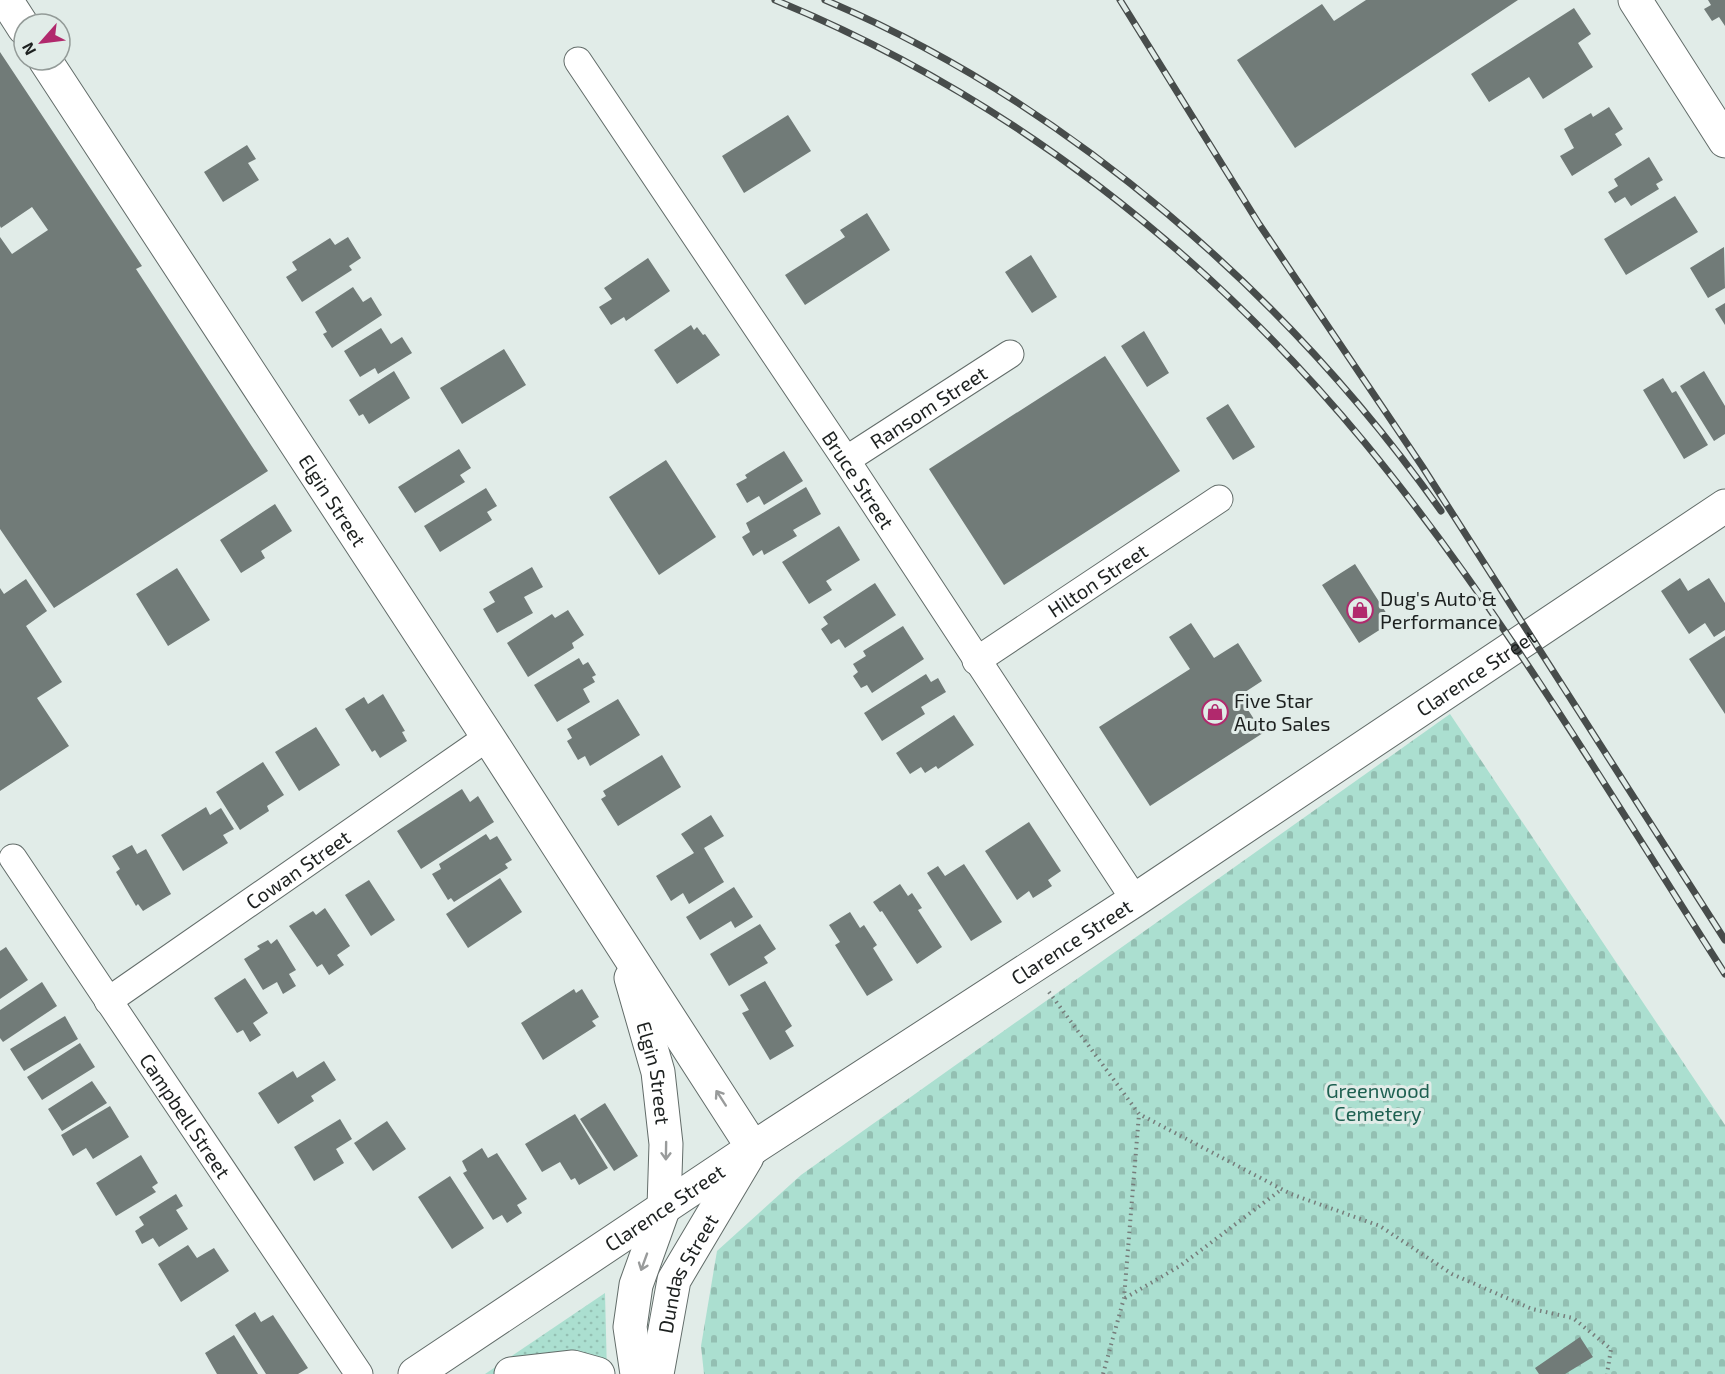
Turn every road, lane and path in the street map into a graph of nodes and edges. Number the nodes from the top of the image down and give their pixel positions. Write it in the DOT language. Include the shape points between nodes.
graph roads {
  1 [pos="1635,0"];
  2 [pos="578,61"];
  3 [pos="53,72"];
  4 [pos="1725,141"];
  5 [pos="1010,354"];
  6 [pos="846,460"];
  7 [pos="1219,499"];
  8 [pos="1725,506"];
  9 [pos="976,661"];
  10 [pos="488,737"];
  11 [pos="13,858"];
  12 [pos="1135,900"];
  13 [pos="620,942"];
  14 [pos="1031,968"];
  15 [pos="108,1001"];
  16 [pos="1139,1114"];
  17 [pos="753,1148"];
  18 [pos="1282,1190"];
  19 [pos="664,1207"];
  20 [pos="1124,1298"];
  21 [pos="359,1374"];
  22 [pos="415,1374"];
  23 [pos="511,1374"];
  24 [pos="598,1374"];
  25 [pos="637,1374"];
  26 [pos="657,1374"];
  27 [pos="1103,1374"];
  28 [pos="1607,1374"];
  1 -- 4 [label="main road"];
  2 -- 6 [label="street, Bruce Street"];
  3 -- 10 [label="main road, Elgin Street"];
  5 -- 6 [label="street, Ransom Street"];
  6 -- 9 [label="street, Bruce Street"];
  7 -- 9 [label="street, Hilton Street"];
  8 -- 12 [label="main road, Clarence Street"];
  9 -- 12 [label="street, Bruce Street"];
  10 -- 13 [label="main road, Elgin Street"];
  10 -- 15 [label="street, Cowan Street"];
  11 -- 15 [label="street, Campbell Street"];
  12 -- 14 [label="main road, Clarence Street"];
  17 -- 13 [label="main road, Elgin Street, one-way"];
  13 -- 19 [label="main road, Elgin Street, one-way" via="658,1072 666,1144"];
  14 -- 16 [label="path"];
  14 -- 17 [label="main road, Clarence Street"];
  15 -- 21 [label="street, Campbell Street"];
  16 -- 18 [label="path"];
  16 -- 20 [label="path"];
  17 -- 19 [label="main road, Clarence Street"];
  17 -- 26 [label="main road, Dundas Street" via="674,1280"];
  18 -- 20 [label="path" via="1180,1266"];
  18 -- 28 [label="path" via="1380,1226 1452,1274 1533,1309 1573,1318 1611,1348"];
  19 -- 22 [label="main road, Clarence Street"];
  19 -- 25 [label="main road, Dundas Street, one-way" via="636,1285 630,1327"];
  20 -- 27 [label="path"];
  23 -- 24 [label="main road" via="573,1367"];
}
